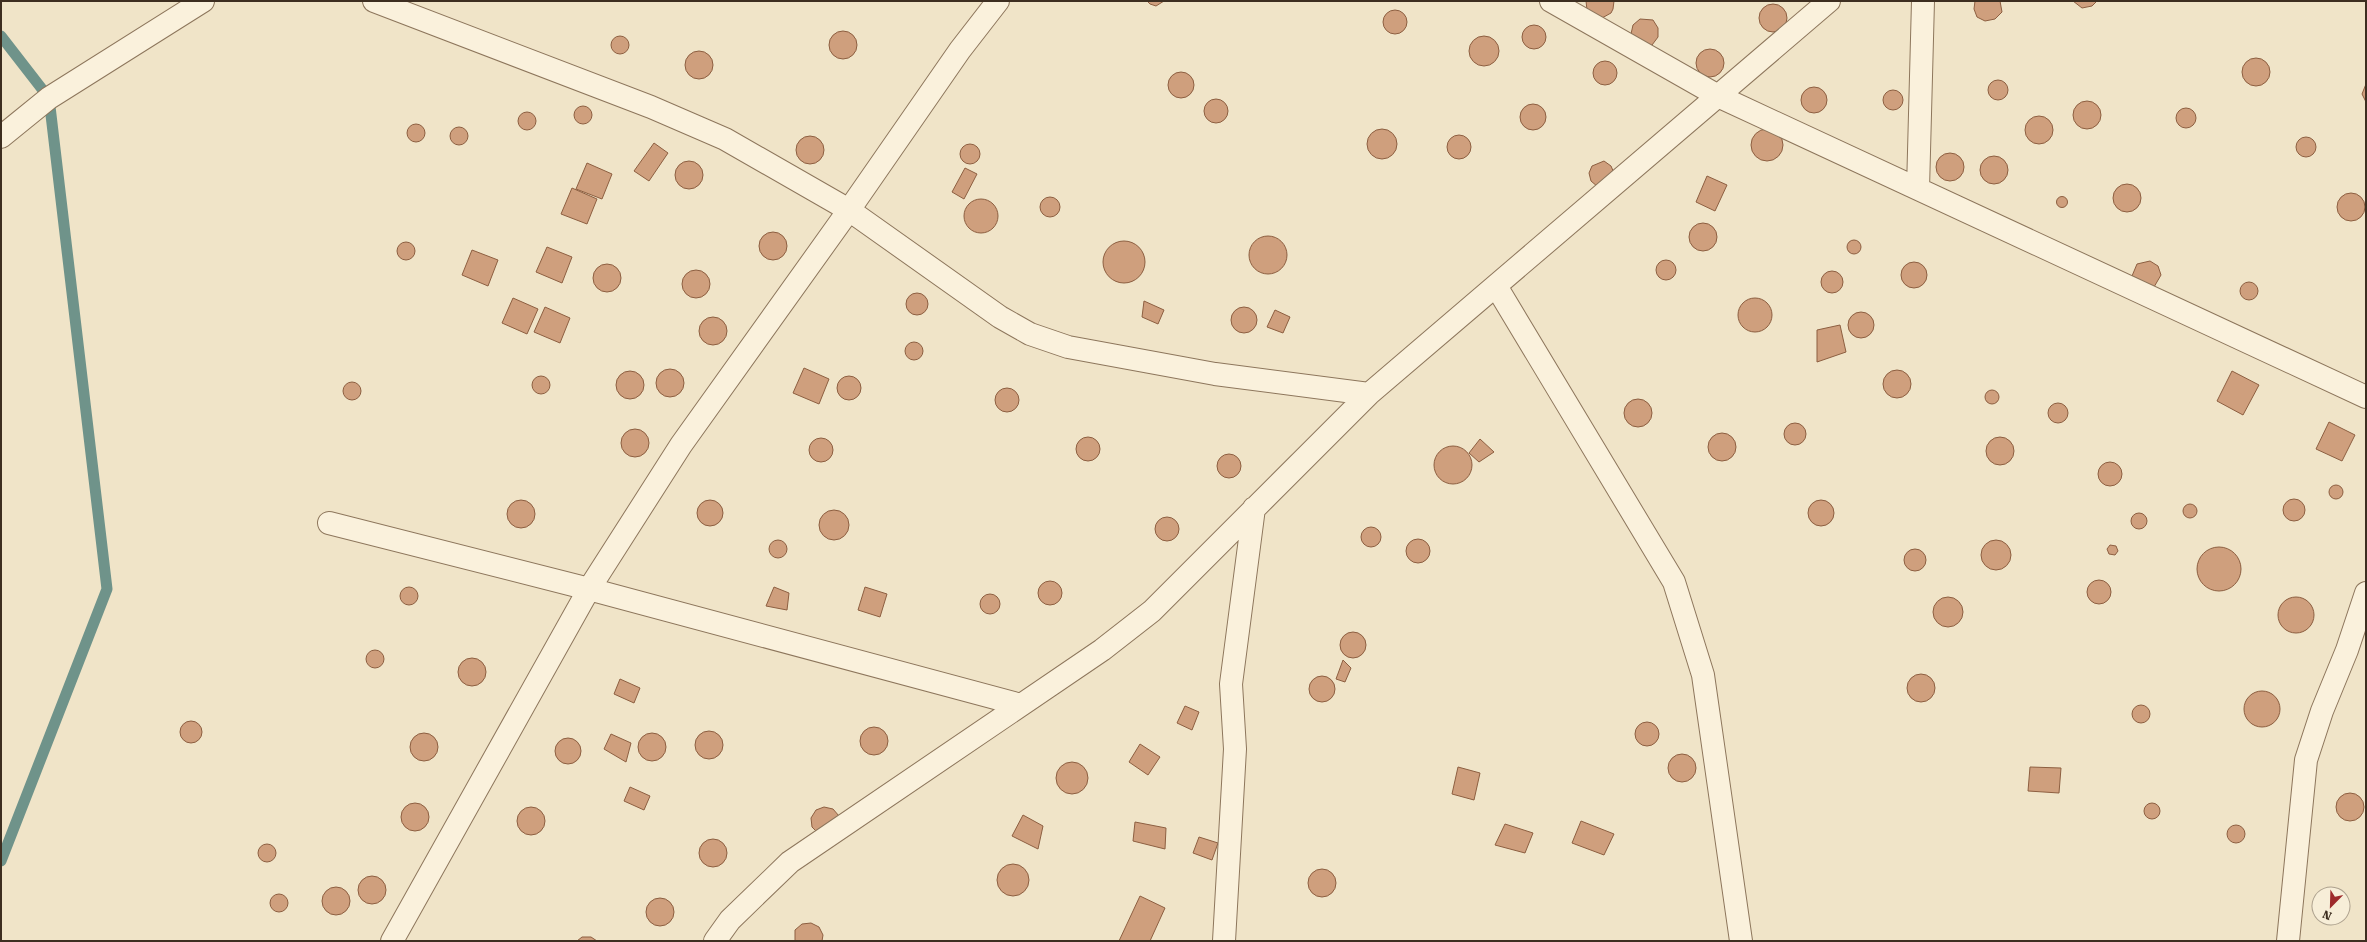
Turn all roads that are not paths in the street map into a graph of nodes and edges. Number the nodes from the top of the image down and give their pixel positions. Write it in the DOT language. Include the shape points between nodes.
graph roads {
  1 [pos="203,1"];
  2 [pos="374,1"];
  3 [pos="998,1"];
  4 [pos="1551,1"];
  5 [pos="1829,1"];
  6 [pos="1923,1"];
  7 [pos="1720,97"];
  8 [pos="1,137"];
  9 [pos="1918,189"];
  10 [pos="849,210"];
  11 [pos="1496,286"];
  12 [pos="1369,394"];
  13 [pos="2366,397"];
  14 [pos="1254,508"];
  15 [pos="329,523"];
  16 [pos="589,589"];
  17 [pos="2366,593"];
  18 [pos="1021,705"];
  19 [pos="392,941"];
  20 [pos="715,941"];
  21 [pos="1224,941"];
  22 [pos="1740,941"];
  23 [pos="2288,941"];
  1 -- 8 [label="street" via="49,98"];
  2 -- 10 [label="street" via="651,107 724,140"];
  3 -- 10 [label="street" via="960,50"];
  4 -- 7 [label="street"];
  5 -- 7 [label="street"];
  6 -- 9 [label="street"];
  7 -- 9 [label="street"];
  7 -- 11 [label="street"];
  9 -- 13 [label="street"];
  10 -- 12 [label="street" via="1000,317 1030,334 1068,347 1215,374"];
  10 -- 16 [label="street" via="681,445"];
  11 -- 12 [label="street"];
  11 -- 22 [label="street" via="1674,582 1703,675"];
  12 -- 14 [label="street"];
  14 -- 18 [label="street" via="1152,611 1102,650"];
  14 -- 21 [label="street" via="1231,684 1234,749"];
  15 -- 16 [label="street"];
  16 -- 18 [label="street"];
  16 -- 19 [label="street"];
  17 -- 23 [label="street" via="2348,650 2322,711 2306,760"];
  18 -- 20 [label="street" via="790,862 730,920"];
}
